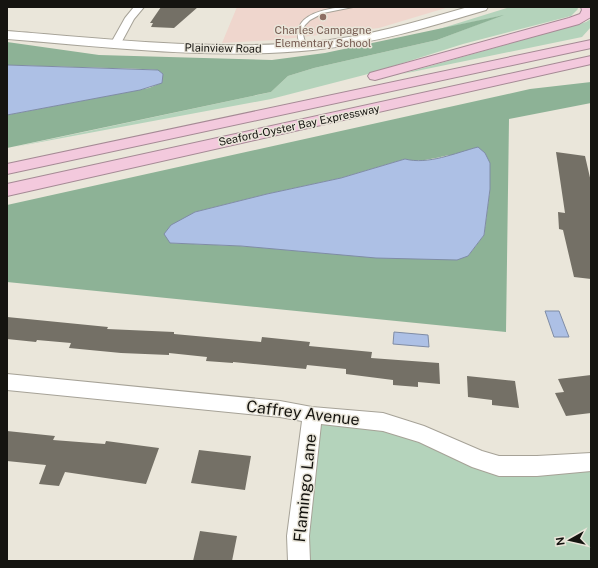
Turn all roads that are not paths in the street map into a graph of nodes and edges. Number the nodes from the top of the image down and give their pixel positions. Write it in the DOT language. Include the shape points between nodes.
graph roads {
  1 [pos="139,7"];
  2 [pos="351,7"];
  3 [pos="482,7"];
  4 [pos="587,7"];
  5 [pos="7,36"];
  6 [pos="116,43"];
  7 [pos="591,44"];
  8 [pos="303,46"];
  9 [pos="591,60"];
  10 [pos="578,78"];
  11 [pos="368,110"];
  12 [pos="155,138"];
  13 [pos="7,169"];
  14 [pos="7,190"];
  15 [pos="7,382"];
  16 [pos="312,415"];
  17 [pos="591,462"];
  18 [pos="299,561"];
  1 -- 6 [label="street"];
  2 -- 8 [label="lane" via="322,12 311,17 303,24 300,32"];
  3 -- 8 [label="main road, Plainview Road" via="394,33"];
  4 -- 12 [label="highway" via="585,16 574,21"];
  5 -- 6 [label="main road, Plainview Road"];
  6 -- 8 [label="main road, Plainview Road" via="226,49"];
  7 -- 12 [label="highway, Seaford-Oyster Bay Expressway"];
  9 -- 11 [label="highway, Seaford-Oyster Bay Expressway"];
  10 -- 11 [label="highway"];
  11 -- 14 [label="highway, Seaford-Oyster Bay Expressway"];
  12 -- 13 [label="highway, Seaford-Oyster Bay Expressway"];
  15 -- 16 [label="street, Caffrey Avenue" via="280,409"];
  16 -- 17 [label="street, Caffrey Avenue" via="383,422 424,435 479,460 499,466"];
  16 -- 18 [label="street, Flamingo Lane" via="298,536"];
}
